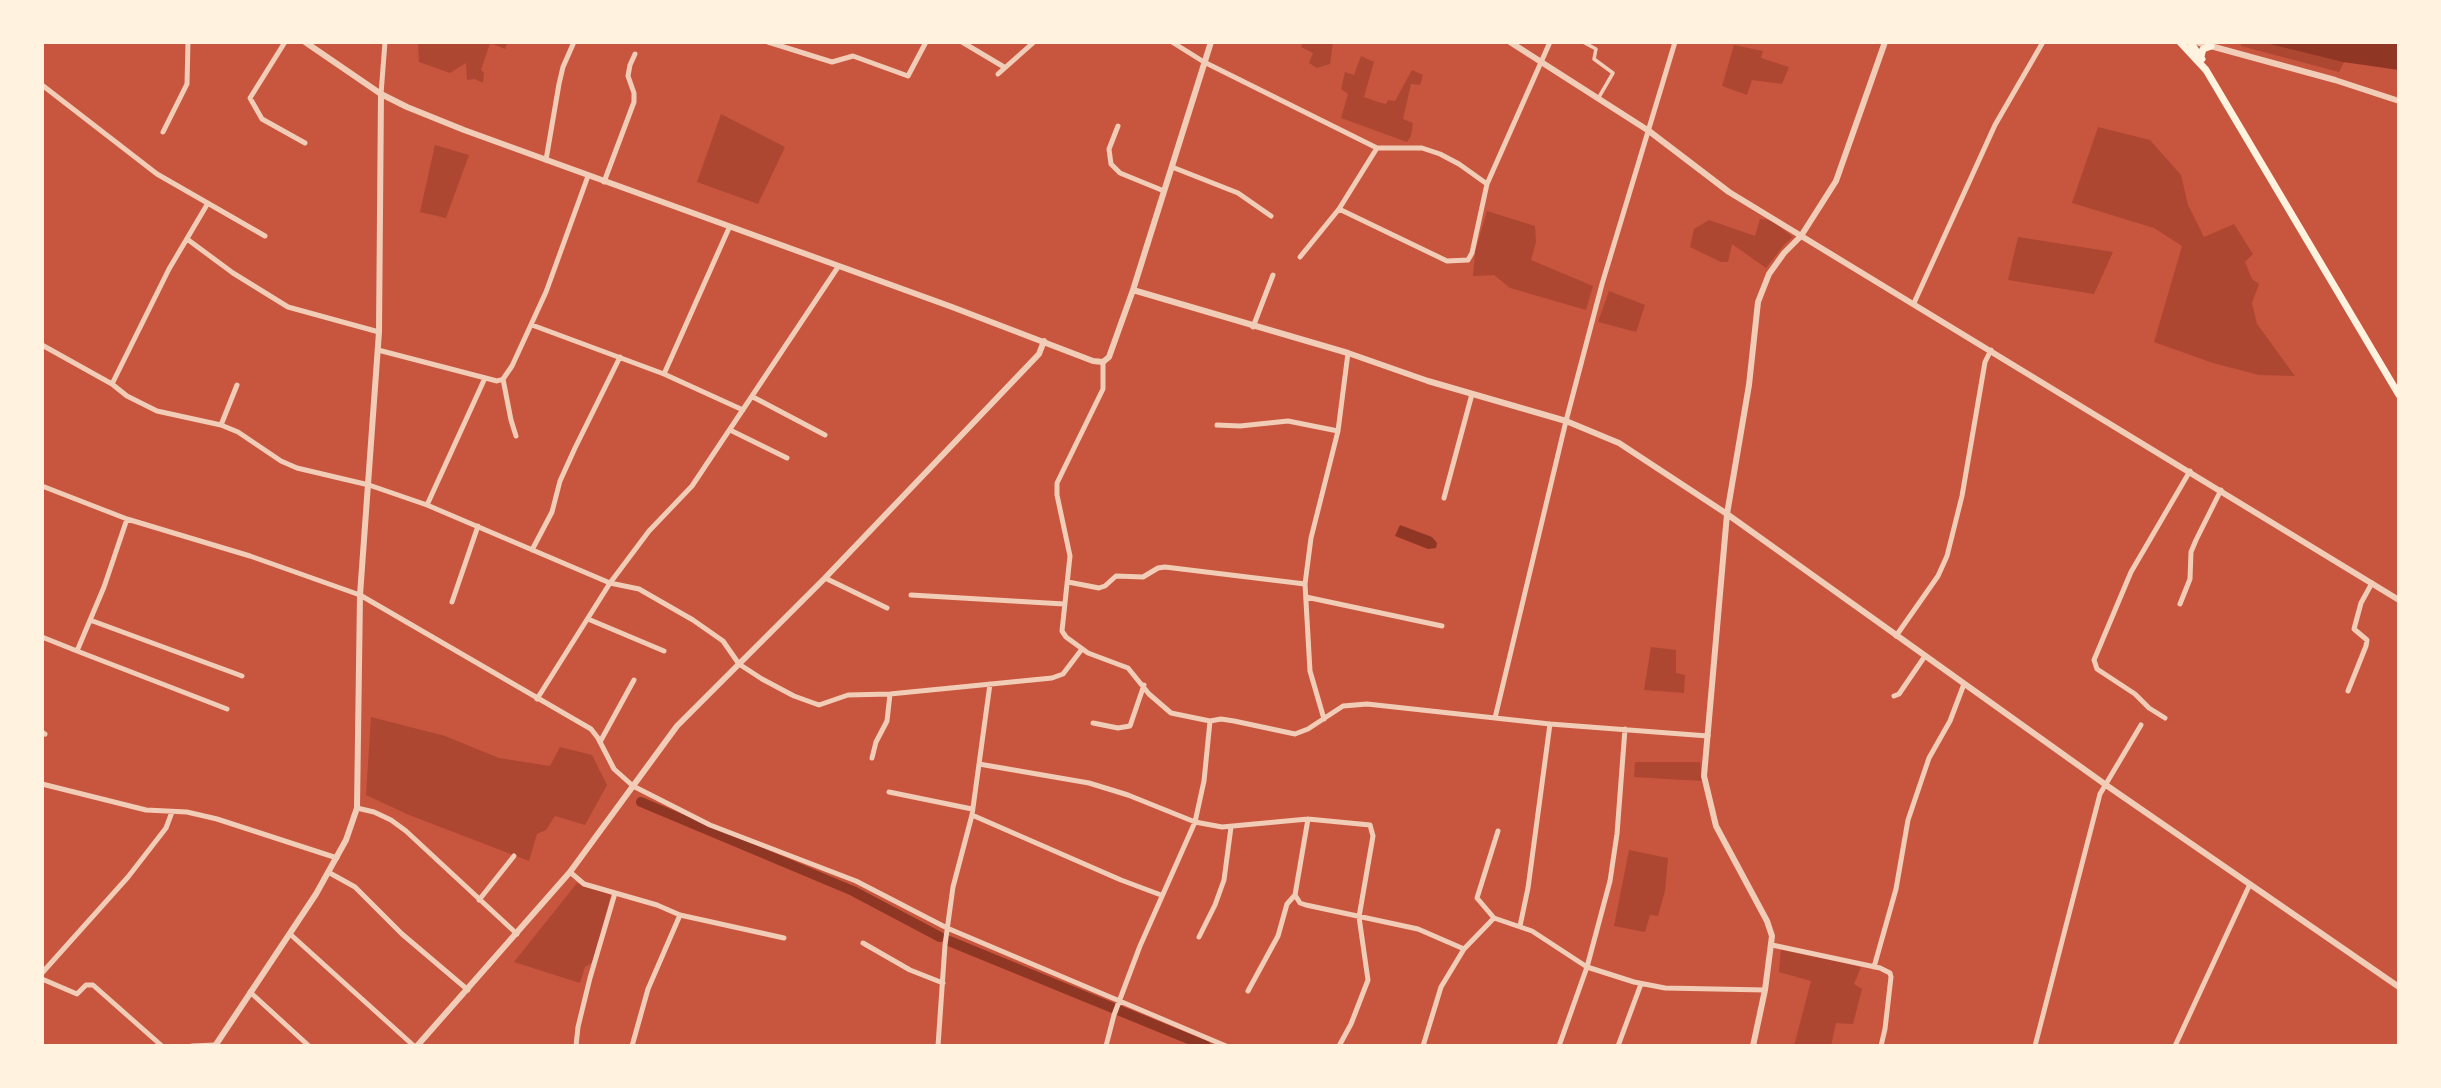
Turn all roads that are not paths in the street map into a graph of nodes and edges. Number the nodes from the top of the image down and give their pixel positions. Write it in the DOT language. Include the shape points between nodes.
graph roads {
  1 [pos="188,42"];
  2 [pos="285,42"];
  3 [pos="305,42"];
  4 [pos="384,42"];
  5 [pos="574,42"];
  6 [pos="768,42"];
  7 [pos="926,42"];
  8 [pos="962,42"];
  9 [pos="1034,42"];
  10 [pos="1172,42"];
  11 [pos="1211,42"];
  12 [pos="1510,42"];
  13 [pos="1550,42"];
  14 [pos="1583,42"];
  15 [pos="1675,42"];
  16 [pos="1885,42"];
  17 [pos="2043,42"];
  18 [pos="2180,42"];
  19 [pos="2190,42"];
  20 [pos="2196,42"];
  21 [pos="2211,46"];
  22 [pos="635,54"];
  23 [pos="2201,57"];
  24 [pos="1204,62"];
  25 [pos="1541,62"];
  26 [pos="1004,67"];
  27 [pos="2206,70"];
  28 [pos="998,74"];
  29 [pos="42,85"];
  30 [pos="381,94"];
  31 [pos="1598,99"];
  32 [pos="2399,101"];
  33 [pos="1118,126"];
  34 [pos="1649,131"];
  35 [pos="163,132"];
  36 [pos="305,143"];
  37 [pos="1377,148"];
  38 [pos="546,160"];
  39 [pos="1172,166"];
  40 [pos="588,176"];
  41 [pos="604,182"];
  42 [pos="1487,184"];
  43 [pos="1164,191"];
  44 [pos="208,203"];
  45 [pos="1339,209"];
  46 [pos="1271,216"];
  47 [pos="729,228"];
  48 [pos="265,236"];
  49 [pos="1801,236"];
  50 [pos="187,239"];
  51 [pos="1300,257"];
  52 [pos="838,267"];
  53 [pos="1273,275"];
  54 [pos="1133,290"];
  55 [pos="1914,303"];
  56 [pos="532,325"];
  57 [pos="1253,327"];
  58 [pos="379,332"];
  59 [pos="1044,341"];
  60 [pos="42,345"];
  61 [pos="378,350"];
  62 [pos="1991,350"];
  63 [pos="1348,353"];
  64 [pos="620,357"];
  65 [pos="1102,362"];
  66 [pos="664,374"];
  67 [pos="485,378"];
  68 [pos="503,379"];
  69 [pos="112,384"];
  70 [pos="237,385"];
  71 [pos="1472,394"];
  72 [pos="2399,395"];
  73 [pos="753,397"];
  74 [pos="744,410"];
  75 [pos="1566,421"];
  76 [pos="221,425"];
  77 [pos="1217,425"];
  78 [pos="730,430"];
  79 [pos="1338,431"];
  80 [pos="825,435"];
  81 [pos="516,436"];
  82 [pos="787,458"];
  83 [pos="2190,471"];
  84 [pos="369,485"];
  85 [pos="42,486"];
  86 [pos="2221,490"];
  87 [pos="1444,498"];
  88 [pos="427,505"];
  89 [pos="1727,514"];
  90 [pos="127,519"];
  91 [pos="478,526"];
  92 [pos="532,550"];
  93 [pos="825,578"];
  94 [pos="1068,582"];
  95 [pos="610,583"];
  96 [pos="2372,583"];
  97 [pos="1305,584"];
  98 [pos="360,595"];
  99 [pos="911,595"];
  100 [pos="1306,597"];
  101 [pos="2399,600"];
  102 [pos="452,602"];
  103 [pos="1064,604"];
  104 [pos="2180,604"];
  105 [pos="887,608"];
  106 [pos="588,619"];
  107 [pos="90,620"];
  108 [pos="1442,626"];
  109 [pos="1896,636"];
  110 [pos="42,637"];
  111 [pos="1082,649"];
  112 [pos="77,651"];
  113 [pos="664,651"];
  114 [pos="1925,656"];
  115 [pos="738,664"];
  116 [pos="242,676"];
  117 [pos="634,680"];
  118 [pos="990,684"];
  119 [pos="1964,684"];
  120 [pos="1144,685"];
  121 [pos="2348,691"];
  122 [pos="890,694"];
  123 [pos="1894,696"];
  124 [pos="537,699"];
  125 [pos="228,709"];
  126 [pos="1495,718"];
  127 [pos="2165,718"];
  128 [pos="1324,719"];
  129 [pos="1210,721"];
  130 [pos="1093,723"];
  131 [pos="1549,724"];
  132 [pos="2141,725"];
  133 [pos="1625,729"];
  134 [pos="1708,736"];
  135 [pos="600,742"];
  136 [pos="872,758"];
  137 [pos="979,764"];
  138 [pos="2108,781"];
  139 [pos="42,784"];
  140 [pos="632,786"];
  141 [pos="889,792"];
  142 [pos="356,808"];
  143 [pos="173,812"];
  144 [pos="972,812"];
  145 [pos="1308,819"];
  146 [pos="1195,822"];
  147 [pos="1231,827"];
  148 [pos="1498,831"];
  149 [pos="514,856"];
  150 [pos="337,858"];
  151 [pos="328,872"];
  152 [pos="570,872"];
  153 [pos="2250,884"];
  154 [pos="615,893"];
  155 [pos="1161,895"];
  156 [pos="1295,895"];
  157 [pos="479,900"];
  158 [pos="680,915"];
  159 [pos="1359,917"];
  160 [pos="1494,918"];
  161 [pos="1520,926"];
  162 [pos="947,931"];
  163 [pos="290,934"];
  164 [pos="517,934"];
  165 [pos="1199,937"];
  166 [pos="784,938"];
  167 [pos="863,943"];
  168 [pos="1772,945"];
  169 [pos="1464,949"];
  170 [pos="1587,967"];
  171 [pos="1874,967"];
  172 [pos="42,973"];
  173 [pos="42,979"];
  174 [pos="943,983"];
  175 [pos="1641,984"];
  176 [pos="2399,987"];
  177 [pos="468,990"];
  178 [pos="1765,990"];
  179 [pos="1248,991"];
  180 [pos="250,992"];
  181 [pos="1118,1004"];
  182 [pos="1204,1042"];
  183 [pos="162,1046"];
  184 [pos="192,1046"];
  185 [pos="215,1046"];
  186 [pos="309,1046"];
  187 [pos="415,1046"];
  188 [pos="576,1046"];
  189 [pos="632,1046"];
  190 [pos="938,1046"];
  191 [pos="1106,1046"];
  192 [pos="1226,1046"];
  193 [pos="1339,1046"];
  194 [pos="1423,1046"];
  195 [pos="1559,1046"];
  196 [pos="1618,1046"];
  197 [pos="1753,1046"];
  198 [pos="1881,1046"];
  199 [pos="2035,1046"];
  200 [pos="2175,1046"];
  1 -- 35 [label="street" via="187,84"];
  2 -- 36 [label="street" via="250,98 262,119"];
  3 -- 30 [label="street"];
  4 -- 30 [label="street"];
  5 -- 38 [label="street" via="563,67"];
  6 -- 7 [label="street" via="832,62 853,56 908,76"];
  8 -- 26 [label="street"];
  9 -- 26 [label="street"];
  10 -- 24 [label="street"];
  11 -- 24 [label="street"];
  12 -- 25 [label="street"];
  13 -- 25 [label="street"];
  14 -- 31 [label="street" via="1596,49 1594,59 1613,73"];
  15 -- 34 [label="street"];
  16 -- 49 [label="street" via="1836,181"];
  17 -- 55 [label="street" via="1995,125"];
  18 -- 27 [label="main road"];
  19 -- 23 [label="main road"];
  20 -- 21 [label="street"];
  21 -- 23 [label="main road" via="2203,49"];
  21 -- 32 [label="street"];
  22 -- 41 [label="street" via="628,76 634,102"];
  23 -- 27 [label="main road"];
  24 -- 37 [label="street"];
  24 -- 39 [label="street"];
  25 -- 31 [label="street"];
  25 -- 42 [label="street"];
  26 -- 28 [label="street"];
  27 -- 72 [label="main road"];
  29 -- 44 [label="street" via="157,174"];
  30 -- 38 [label="street"];
  30 -- 58 [label="street"];
  31 -- 34 [label="street"];
  33 -- 43 [label="street" via="1110,149 1111,164 1120,173"];
  34 -- 49 [label="street" via="1712,180"];
  34 -- 75 [label="street"];
  37 -- 42 [label="street" via="1422,148 1459,164"];
  37 -- 45 [label="street"];
  38 -- 40 [label="street"];
  39 -- 43 [label="street"];
  39 -- 46 [label="street" via="1238,193"];
  40 -- 41 [label="street"];
  40 -- 56 [label="street"];
  41 -- 47 [label="street"];
  42 -- 45 [label="street" via="1472,253 1465,262 1447,261"];
  43 -- 54 [label="street"];
  44 -- 48 [label="street"];
  44 -- 50 [label="street"];
  45 -- 51 [label="street"];
  47 -- 52 [label="street"];
  47 -- 66 [label="street"];
  49 -- 55 [label="street"];
  49 -- 89 [label="street" via="1769,274 1758,302"];
  50 -- 58 [label="street" via="288,307"];
  50 -- 69 [label="street"];
  52 -- 59 [label="street"];
  52 -- 73 [label="street"];
  53 -- 57 [label="street"];
  54 -- 57 [label="street"];
  54 -- 65 [label="street" via="1109,357"];
  55 -- 62 [label="street"];
  56 -- 64 [label="street"];
  56 -- 68 [label="street"];
  57 -- 63 [label="street"];
  58 -- 61 [label="street"];
  59 -- 65 [label="street"];
  59 -- 93 [label="street" via="1039,354"];
  60 -- 69 [label="street"];
  61 -- 67 [label="street"];
  61 -- 84 [label="street"];
  62 -- 83 [label="street"];
  62 -- 109 [label="street" via="1947,556"];
  63 -- 71 [label="street"];
  63 -- 79 [label="street"];
  64 -- 66 [label="street"];
  64 -- 92 [label="street"];
  65 -- 94 [label="street" via="1103,389 1057,483 1069,549"];
  66 -- 74 [label="street"];
  67 -- 68 [label="street"];
  67 -- 88 [label="street"];
  68 -- 81 [label="street"];
  69 -- 76 [label="street" via="157,411"];
  70 -- 76 [label="street"];
  71 -- 75 [label="street"];
  71 -- 87 [label="street"];
  73 -- 74 [label="street"];
  73 -- 80 [label="street"];
  74 -- 78 [label="street"];
  75 -- 89 [label="street" via="1619,443"];
  75 -- 126 [label="street"];
  76 -- 84 [label="street" via="297,468"];
  77 -- 79 [label="street" via="1288,421"];
  78 -- 82 [label="street"];
  78 -- 95 [label="street" via="692,486 649,531"];
  79 -- 97 [label="street" via="1311,538"];
  83 -- 86 [label="street"];
  83 -- 127 [label="street" via="2131,572 2094,660 2097,669"];
  84 -- 88 [label="street"];
  84 -- 98 [label="street"];
  85 -- 90 [label="street"];
  86 -- 96 [label="street"];
  86 -- 104 [label="street" via="2191,552 2190,579"];
  88 -- 91 [label="street"];
  89 -- 109 [label="street"];
  89 -- 134 [label="street"];
  90 -- 98 [label="street"];
  90 -- 107 [label="street"];
  91 -- 92 [label="street"];
  91 -- 102 [label="street"];
  92 -- 95 [label="street"];
  93 -- 105 [label="street"];
  93 -- 115 [label="street"];
  94 -- 97 [label="street" via="1099,588 1116,576 1143,577 1165,567"];
  94 -- 103 [label="street"];
  95 -- 106 [label="street"];
  95 -- 115 [label="street" via="639,589 693,620 723,641"];
  96 -- 101 [label="street"];
  96 -- 121 [label="street" via="2355,625 2356,633 2367,640 2366,646"];
  97 -- 100 [label="street"];
  98 -- 124 [label="street"];
  98 -- 142 [label="street"];
  99 -- 103 [label="street"];
  100 -- 108 [label="street"];
  100 -- 128 [label="street" via="1310,671"];
  103 -- 111 [label="street" via="1065,636"];
  106 -- 113 [label="street"];
  106 -- 124 [label="street"];
  107 -- 112 [label="street"];
  107 -- 116 [label="street"];
  109 -- 114 [label="street"];
  110 -- 112 [label="street"];
  111 -- 118 [label="street" via="1058,676"];
  111 -- 120 [label="street" via="1128,668"];
  112 -- 125 [label="street"];
  114 -- 119 [label="street"];
  114 -- 123 [label="street"];
  115 -- 122 [label="street" via="819,705 848,695"];
  115 -- 140 [label="street" via="677,726"];
  117 -- 135 [label="street"];
  118 -- 122 [label="street"];
  118 -- 137 [label="street"];
  119 -- 138 [label="street"];
  119 -- 171 [label="street" via="1929,758 1908,820 1896,888"];
  120 -- 129 [label="street" via="1171,712"];
  120 -- 130 [label="street" via="1130,726"];
  122 -- 136 [label="street" via="887,721"];
  124 -- 135 [label="street" via="591,729"];
  126 -- 128 [label="street" via="1367,704 1343,706"];
  126 -- 131 [label="street"];
  128 -- 129 [label="street" via="1295,734 1221,719"];
  129 -- 146 [label="street"];
  131 -- 133 [label="street"];
  131 -- 161 [label="street"];
  132 -- 138 [label="street"];
  133 -- 134 [label="street"];
  133 -- 170 [label="street" via="1614,858"];
  134 -- 168 [label="street" via="1704,776 1710,807 1722,839 1767,921"];
  135 -- 140 [label="street" via="614,769"];
  137 -- 144 [label="street"];
  137 -- 146 [label="street" via="1089,783"];
  138 -- 153 [label="street"];
  138 -- 199 [label="street" via="2093,819"];
  139 -- 143 [label="street" via="146,810"];
  140 -- 152 [label="street"];
  140 -- 162 [label="street" via="710,825 856,881"];
  141 -- 144 [label="street"];
  142 -- 150 [label="street"];
  142 -- 157 [label="street" via="374,812 406,831"];
  143 -- 150 [label="street" via="217,819"];
  143 -- 172 [label="street" via="128,877"];
  144 -- 155 [label="street"];
  144 -- 162 [label="street"];
  145 -- 147 [label="street"];
  145 -- 156 [label="street"];
  145 -- 159 [label="street" via="1372,828"];
  146 -- 147 [label="street"];
  146 -- 155 [label="street"];
  147 -- 165 [label="street" via="1224,880"];
  148 -- 160 [label="street" via="1477,898"];
  149 -- 157 [label="street"];
  150 -- 151 [label="street"];
  151 -- 163 [label="street"];
  151 -- 177 [label="street" via="355,887"];
  152 -- 154 [label="street" via="584,884"];
  152 -- 164 [label="street"];
  153 -- 176 [label="street"];
  153 -- 200 [label="street"];
  154 -- 158 [label="street"];
  154 -- 188 [label="street"];
  155 -- 181 [label="street"];
  156 -- 159 [label="street" via="1300,903"];
  156 -- 179 [label="street" via="1286,904 1278,936"];
  157 -- 164 [label="street"];
  158 -- 166 [label="street"];
  158 -- 189 [label="street" via="648,989"];
  159 -- 169 [label="street" via="1418,929"];
  159 -- 193 [label="street" via="1368,980"];
  160 -- 161 [label="street"];
  160 -- 169 [label="street"];
  161 -- 170 [label="street"];
  162 -- 174 [label="street"];
  162 -- 181 [label="street"];
  163 -- 180 [label="street"];
  163 -- 187 [label="street"];
  164 -- 177 [label="street"];
  167 -- 174 [label="street"];
  168 -- 171 [label="street"];
  168 -- 178 [label="street"];
  169 -- 194 [label="street" via="1441,987"];
  170 -- 175 [label="street"];
  170 -- 195 [label="street"];
  171 -- 198 [label="street" via="1888,971 1891,977"];
  173 -- 183 [label="street" via="77,994 93,985"];
  174 -- 190 [label="street"];
  175 -- 178 [label="street"];
  175 -- 196 [label="street"];
  177 -- 187 [label="street"];
  178 -- 197 [label="street"];
  180 -- 185 [label="street"];
  180 -- 186 [label="street"];
  181 -- 182 [label="street"];
  181 -- 191 [label="street"];
  182 -- 192 [label="street"];
  184 -- 185 [label="street"];
}
